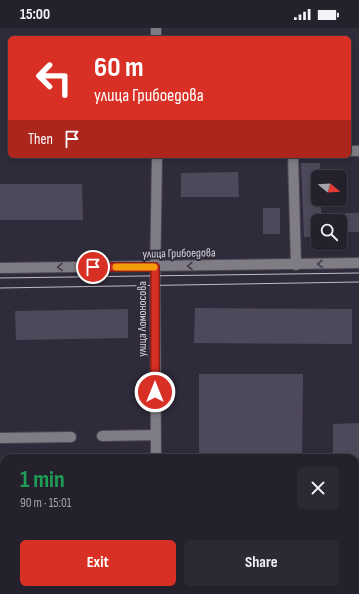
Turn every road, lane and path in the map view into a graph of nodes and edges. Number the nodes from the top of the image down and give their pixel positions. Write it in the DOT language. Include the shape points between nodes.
graph roads {
  1 [pos="157,158"];
  2 [pos="293,158"];
  3 [pos="359,263"];
  4 [pos="296,265"];
  5 [pos="155,267"];
  6 [pos="0,268"];
  7 [pos="155,435"];
  8 [pos="102,436"];
  9 [pos="71,437"];
  10 [pos="0,438"];
  11 [pos="156,454"];
  1 -- 5 [label="street, улица Ломоносова"];
  2 -- 4 [label="street"];
  3 -- 4 [label="street, улица Грибоедова, one-way"];
  4 -- 5 [label="street, улица Грибоедова, one-way"];
  5 -- 6 [label="street, улица Грибоедова, one-way"];
  5 -- 7 [label="street, улица Ломоносова"];
  7 -- 8 [label="street"];
  7 -- 11 [label="street, улица Ломоносова"];
  9 -- 10 [label="street"];
}
